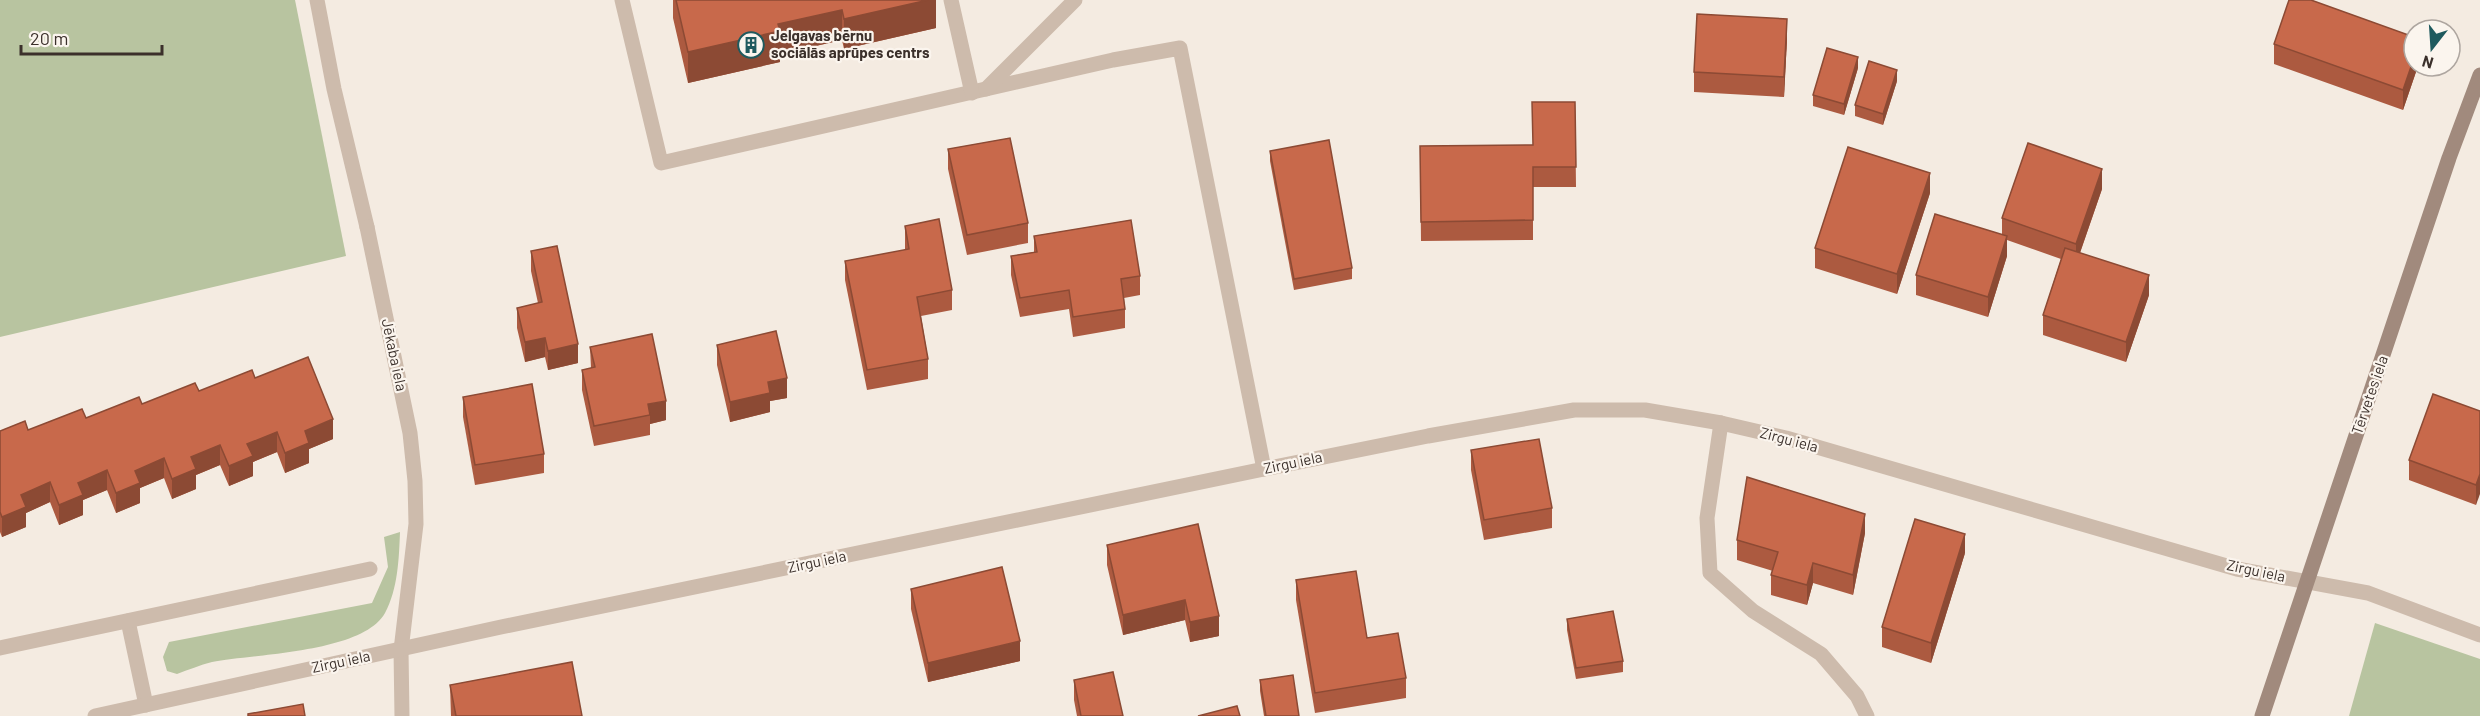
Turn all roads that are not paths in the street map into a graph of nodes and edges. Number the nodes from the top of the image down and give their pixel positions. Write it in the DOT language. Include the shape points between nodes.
graph roads {
  1 [pos="317,0"];
  2 [pos="622,0"];
  3 [pos="951,0"];
  4 [pos="1075,0"];
  5 [pos="2480,75"];
  6 [pos="979,91"];
  7 [pos="1721,423"];
  8 [pos="1264,469"];
  9 [pos="370,569"];
  10 [pos="2307,582"];
  11 [pos="128,621"];
  12 [pos="2480,635"];
  13 [pos="0,648"];
  14 [pos="401,650"];
  15 [pos="146,705"];
  16 [pos="95,716"];
  17 [pos="402,716"];
  18 [pos="1867,716"];
  19 [pos="2262,716"];
  1 -- 14 [label="street, Jēkaba iela" via="410,433 416,524"];
  2 -- 6 [label="street" via="661,163"];
  3 -- 6 [label="street"];
  4 -- 6 [label="street"];
  5 -- 10 [label="main road, Tērvetes iela"];
  6 -- 8 [label="street" via="1180,48"];
  7 -- 8 [label="street, Zirgu iela" via="1645,410 1574,410"];
  7 -- 10 [label="street, Zirgu iela" via="1786,438 2237,568"];
  7 -- 18 [label="street" via="1707,518 1710,573 1753,611 1821,654 1857,696"];
  8 -- 14 [label="street, Zirgu iela"];
  9 -- 11 [label="street"];
  10 -- 12 [label="street, Zirgu iela" via="2377,596"];
  10 -- 19 [label="main road, Tērvetes iela"];
  11 -- 13 [label="street"];
  11 -- 15 [label="street"];
  14 -- 15 [label="street, Zirgu iela"];
  14 -- 17 [label="street, Jēkaba iela"];
  15 -- 16 [label="street, Zirgu iela"];
}
